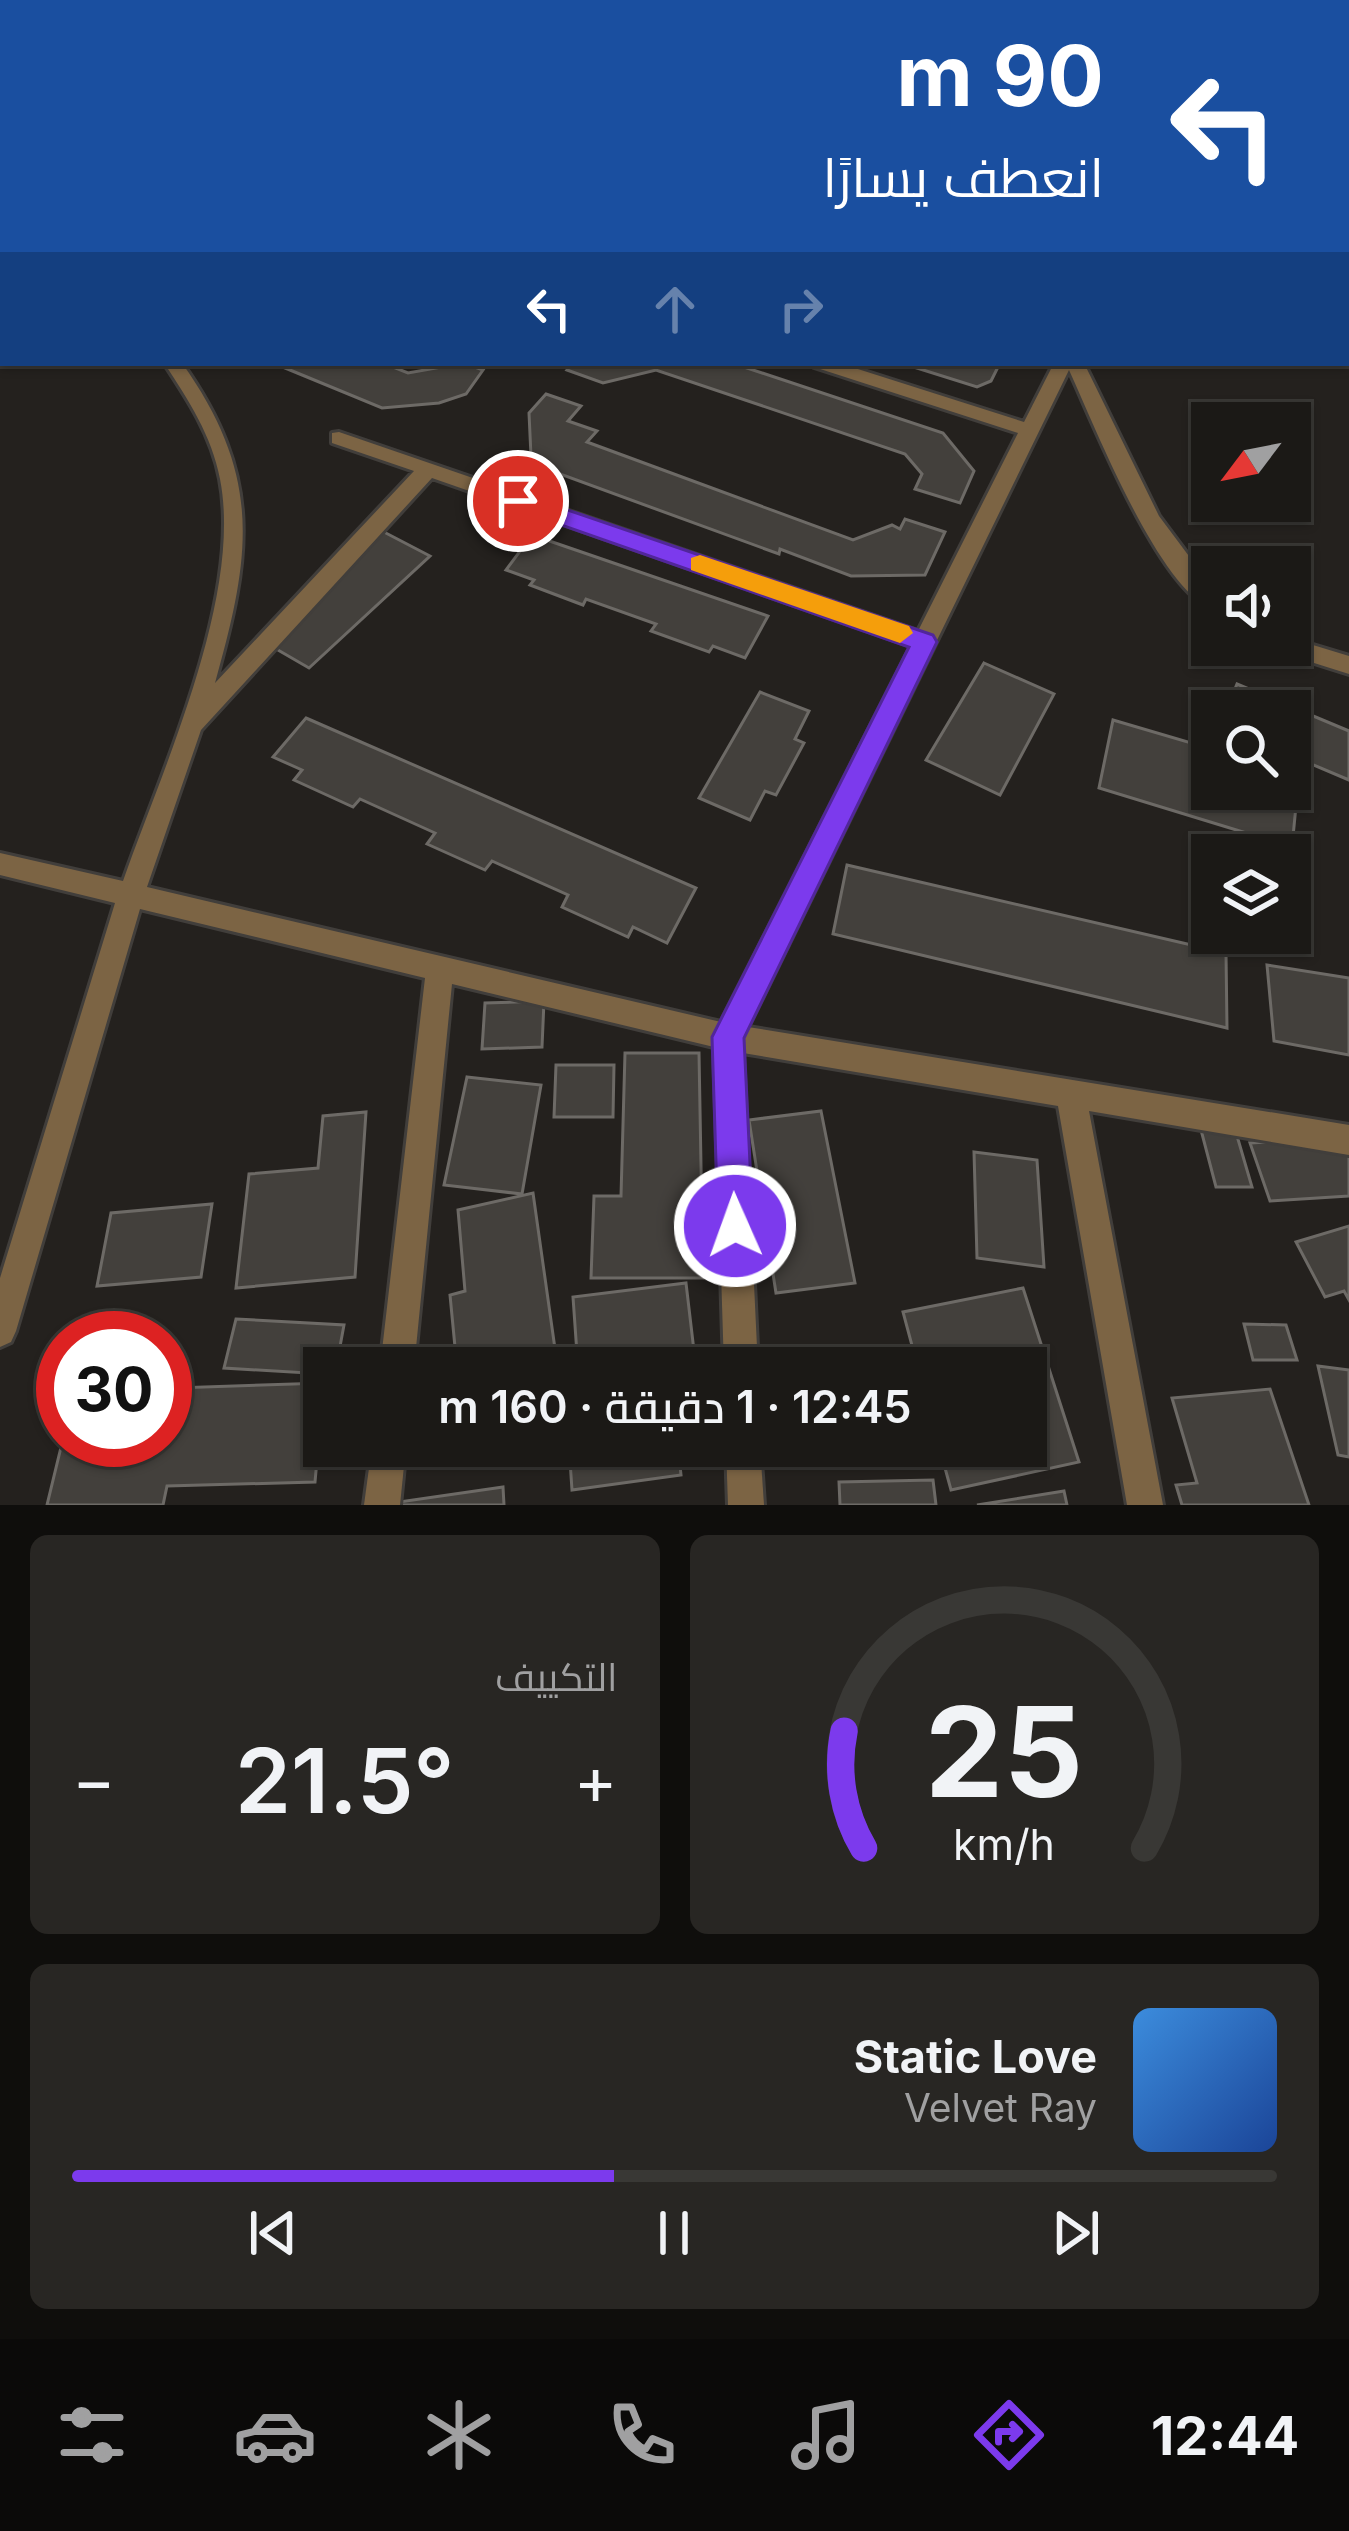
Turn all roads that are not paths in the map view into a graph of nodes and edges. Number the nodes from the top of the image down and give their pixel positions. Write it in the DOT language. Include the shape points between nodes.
graph roads {
  1 [pos="175,366"];
  2 [pos="829,366"];
  3 [pos="1061,366"];
  4 [pos="1076,366"];
  5 [pos="1029,430"];
  6 [pos="339,438"];
  7 [pos="428,470"];
  8 [pos="1191,579"];
  9 [pos="924,642"];
  10 [pos="1311,653"];
  11 [pos="1349,665"];
  12 [pos="190,726"];
  13 [pos="0,864"];
  14 [pos="131,894"];
  15 [pos="440,968"];
  16 [pos="728,1037"];
  17 [pos="1071,1095"];
  18 [pos="1349,1141"];
  19 [pos="0,1330"];
  20 [pos="399,1347"];
  21 [pos="740,1347"];
  22 [pos="386,1467"];
  23 [pos="744,1467"];
  24 [pos="382,1505"];
  25 [pos="746,1505"];
  26 [pos="1145,1505"];
  1 -- 12 [label="street" via="218,436 233,492 233,551"];
  2 -- 5 [label="street"];
  3 -- 5 [label="street"];
  4 -- 8 [label="street" via="1156,529"];
  5 -- 9 [label="street"];
  6 -- 7 [label="street"];
  7 -- 9 [label="street"];
  7 -- 12 [label="street"];
  9 -- 16 [label="street"];
  10 -- 11 [label="street"];
  12 -- 14 [label="street"];
  13 -- 14 [label="street"];
  14 -- 15 [label="street"];
  14 -- 19 [label="street"];
  15 -- 16 [label="street"];
  15 -- 20 [label="street"];
  16 -- 17 [label="street"];
  16 -- 21 [label="street"];
  17 -- 18 [label="street"];
  17 -- 26 [label="street"];
  22 -- 24 [label="street"];
  23 -- 25 [label="street"];
}
